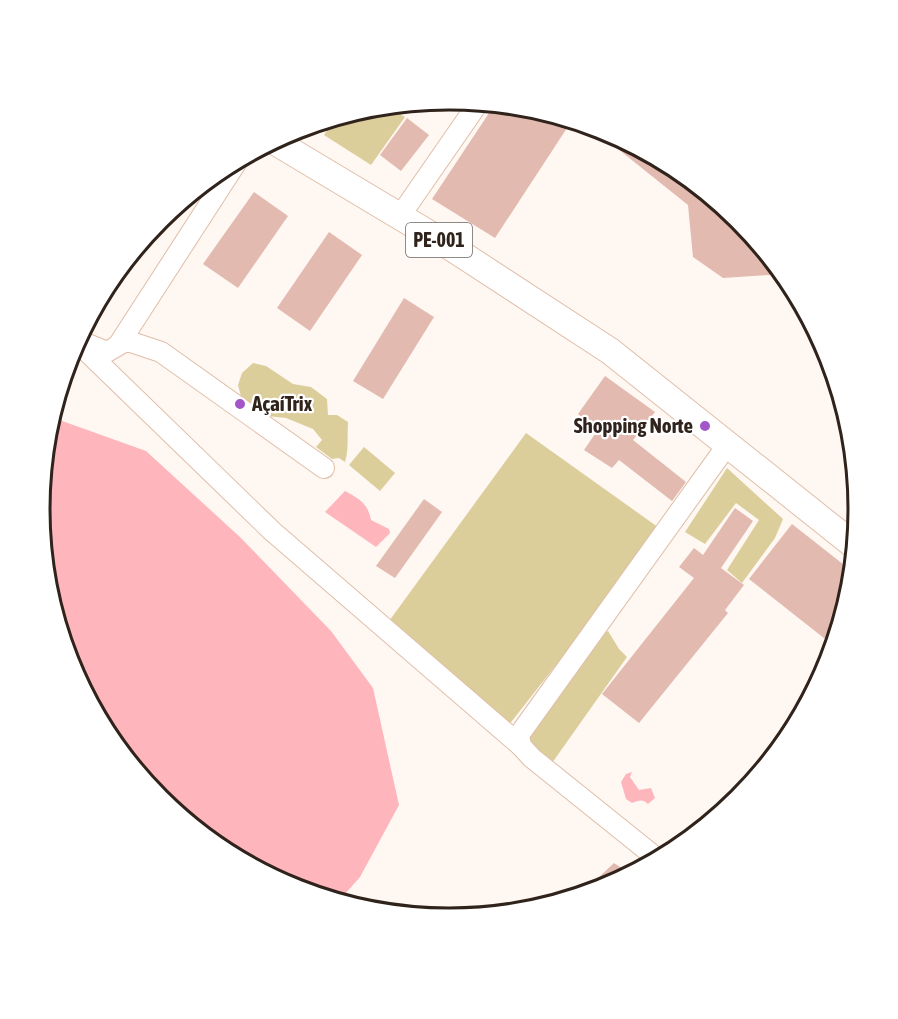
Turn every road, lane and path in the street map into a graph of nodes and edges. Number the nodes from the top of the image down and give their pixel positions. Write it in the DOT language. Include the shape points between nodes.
graph roads {
  1 [pos="473,111"];
  2 [pos="283,146"];
  3 [pos="227,177"];
  4 [pos="400,216"];
  5 [pos="86,344"];
  6 [pos="119,344"];
  7 [pos="84,347"];
  8 [pos="728,444"];
  9 [pos="324,468"];
  10 [pos="848,540"];
  11 [pos="521,746"];
  12 [pos="651,854"];
  1 -- 4 [label="street"];
  2 -- 4 [label="main road, PE-001"];
  3 -- 6 [label="street"];
  4 -- 8 [label="main road, PE-001" via="610,351"];
  5 -- 6 [label="street" via="106,352"];
  6 -- 9 [label="street" via="131,342 161,352"];
  7 -- 11 [label="street" via="272,531"];
  8 -- 10 [label="main road, PE-001"];
  8 -- 11 [label="street" via="528,721 519,735"];
  11 -- 12 [label="street"];
}
